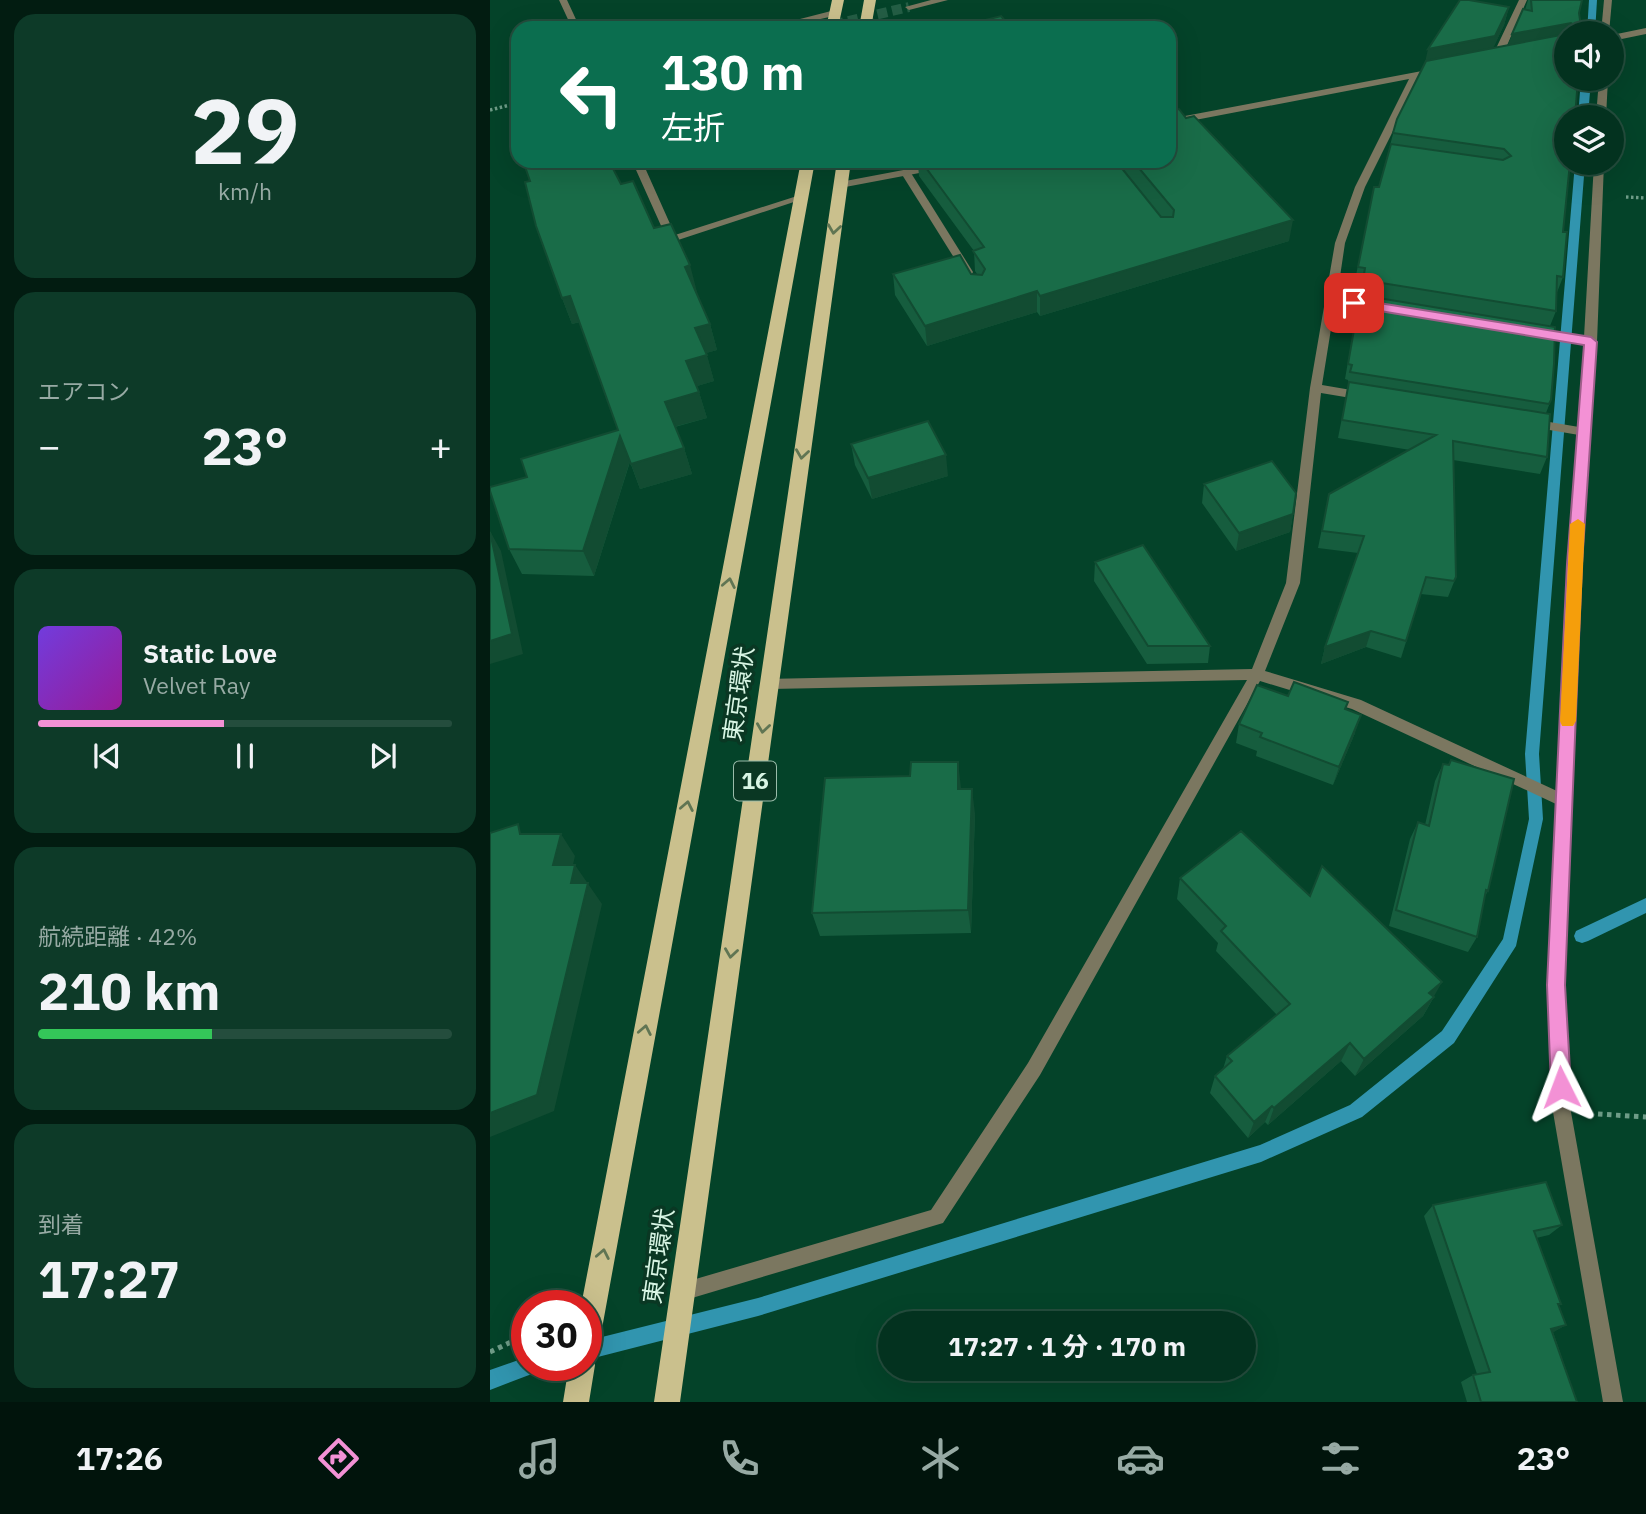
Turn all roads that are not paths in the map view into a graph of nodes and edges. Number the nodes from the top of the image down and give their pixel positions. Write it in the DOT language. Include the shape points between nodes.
graph roads {
  1 [pos="563,0"];
  2 [pos="838,0"];
  3 [pos="872,0"];
  4 [pos="944,0"];
  5 [pos="1523,0"];
  6 [pos="1608,0"];
  7 [pos="909,7"];
  8 [pos="835,13"];
  9 [pos="573,21"];
  10 [pos="800,21"];
  11 [pos="833,21"];
  12 [pos="867,21"];
  13 [pos="1606,21"];
  14 [pos="1646,31"];
  15 [pos="1624,35"];
  16 [pos="1508,57"];
  17 [pos="1496,60"];
  18 [pos="1483,62"];
  19 [pos="1176,121"];
  20 [pos="640,168"];
  21 [pos="807,168"];
  22 [pos="843,168"];
  23 [pos="931,168"];
  24 [pos="906,173"];
  25 [pos="1598,175"];
  26 [pos="840,185"];
  27 [pos="801,198"];
  28 [pos="972,279"];
  29 [pos="1329,299"];
  30 [pos="1382,307"];
  31 [pos="1528,331"];
  32 [pos="1591,342"];
  33 [pos="1316,388"];
  34 [pos="1370,397"];
  35 [pos="1519,421"];
  36 [pos="1585,432"];
  37 [pos="1257,674"];
  38 [pos="769,683"];
  39 [pos="1564,801"];
  40 [pos="596,1290"];
  41 [pos="682,1292"];
  42 [pos="579,1381"];
  43 [pos="576,1402"];
  44 [pos="667,1402"];
  45 [pos="1613,1402"];
  1 -- 9 [label="street"];
  2 -- 8 [label="highway"];
  3 -- 12 [label="highway"];
  4 -- 7 [label="street"];
  5 -- 17 [label="street"];
  6 -- 13 [label="street"];
  8 -- 10 [label="street"];
  8 -- 11 [label="highway"];
  14 -- 15 [label="street"];
  16 -- 17 [label="street"];
  17 -- 18 [label="street"];
  19 -- 29 [label="street" via="1423,74 1383,156 1360,187 1340,243"];
  20 -- 27 [label="street" via="672,239"];
  21 -- 27 [label="highway, 東京環状"];
  22 -- 26 [label="highway, 東京環状 / 16"];
  23 -- 24 [label="street"];
  24 -- 26 [label="street"];
  24 -- 28 [label="street"];
  25 -- 32 [label="street"];
  26 -- 38 [label="highway, 東京環状 / 16, one-way"];
  40 -- 27 [label="highway, 東京環状, one-way"];
  29 -- 30 [label="street"];
  29 -- 33 [label="street"];
  31 -- 32 [label="street"];
  32 -- 36 [label="street"];
  33 -- 34 [label="street"];
  33 -- 37 [label="street" via="1293,583"];
  35 -- 36 [label="street"];
  36 -- 39 [label="street"];
  37 -- 38 [label="street"];
  37 -- 39 [label="street" via="1356,704"];
  37 -- 41 [label="street" via="1034,1069 937,1217"];
  38 -- 41 [label="highway, 東京環状 / 16, one-way"];
  39 -- 45 [label="street" via="1556,985 1562,1112"];
  41 -- 44 [label="highway, 東京環状 / 16"];
  42 -- 43 [label="highway"];
}
